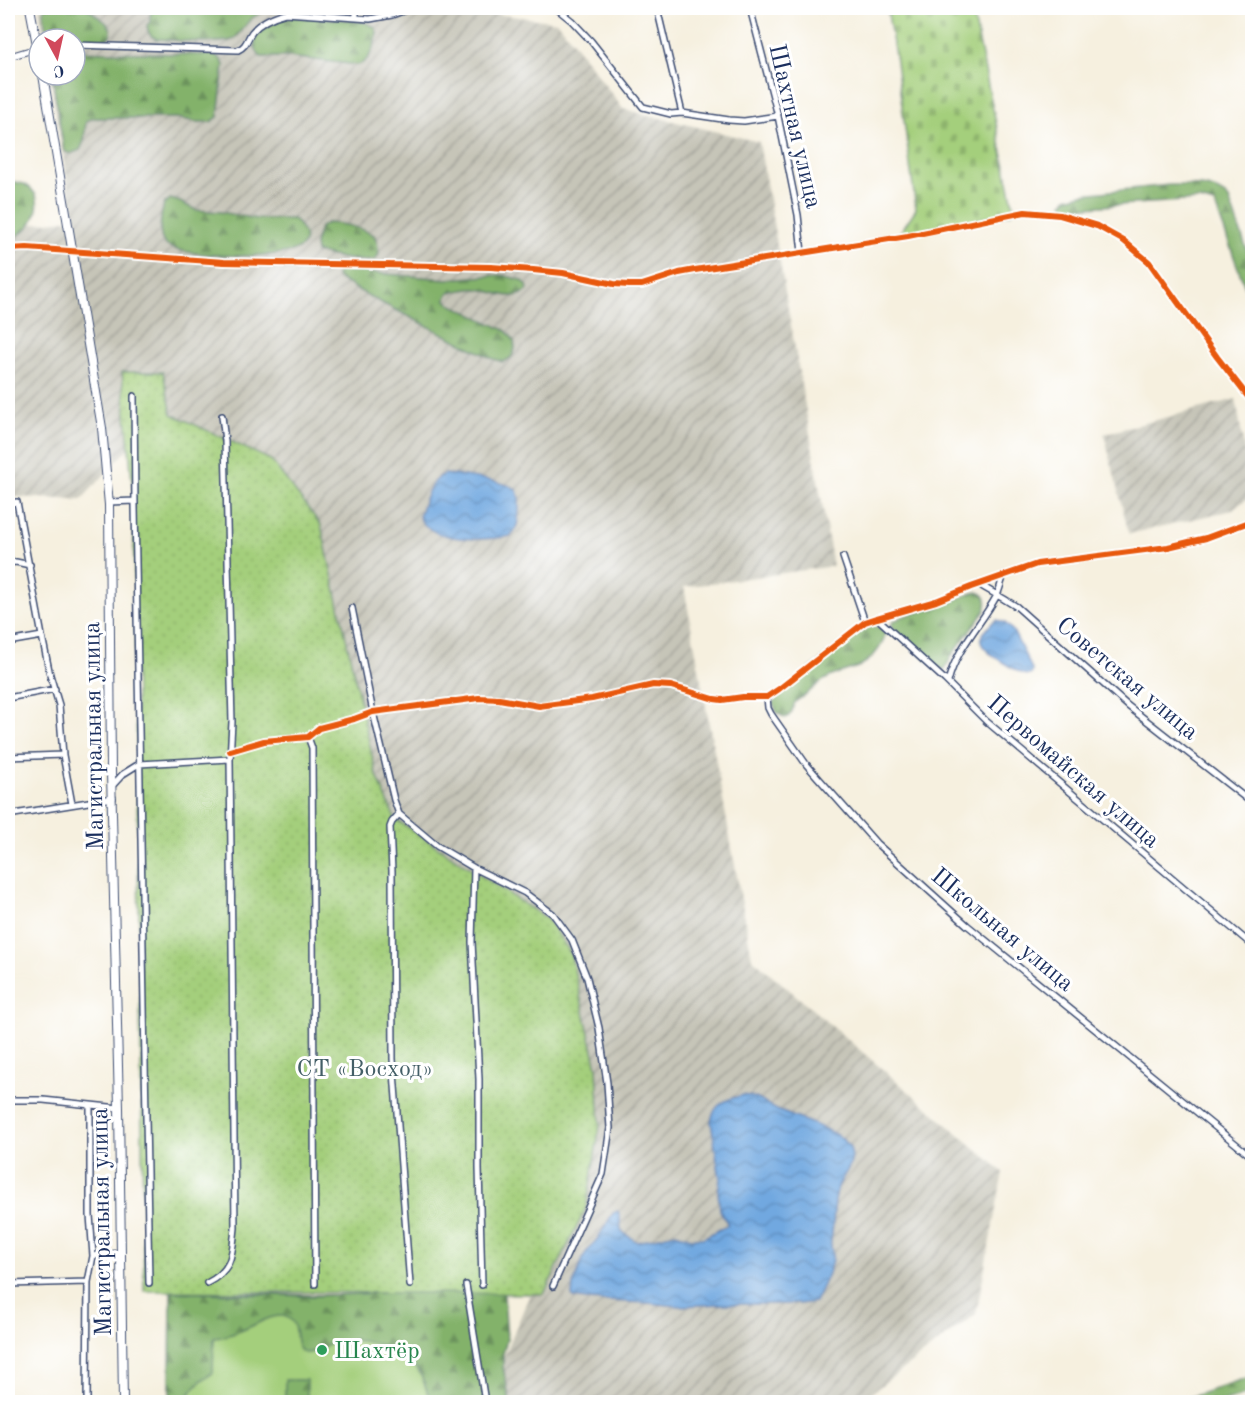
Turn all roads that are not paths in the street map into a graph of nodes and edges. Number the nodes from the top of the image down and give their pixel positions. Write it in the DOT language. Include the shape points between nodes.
graph roads {
  1 [pos="30,8"];
  2 [pos="356,8"];
  3 [pos="411,8"];
  4 [pos="556,8"];
  5 [pos="565,8"];
  6 [pos="657,8"];
  7 [pos="750,8"];
  8 [pos="566,15"];
  9 [pos="356,17"];
  10 [pos="34,27"];
  11 [pos="87,45"];
  12 [pos="27,51"];
  13 [pos="8,57"];
  14 [pos="45,87"];
  15 [pos="682,113"];
  16 [pos="778,116"];
  17 [pos="8,249"];
  18 [pos="72,250"];
  19 [pos="802,253"];
  20 [pos="134,396"];
  21 [pos="1252,402"];
  22 [pos="222,416"];
  23 [pos="135,501"];
  24 [pos="109,502"];
  25 [pos="8,503"];
  26 [pos="1252,521"];
  27 [pos="843,557"];
  28 [pos="8,563"];
  29 [pos="30,565"];
  30 [pos="1004,575"];
  31 [pos="978,584"];
  32 [pos="997,595"];
  33 [pos="352,608"];
  34 [pos="877,618"];
  35 [pos="865,622"];
  36 [pos="42,636"];
  37 [pos="8,642"];
  38 [pos="948,682"];
  39 [pos="55,690"];
  40 [pos="767,697"];
  41 [pos="8,698"];
  42 [pos="373,712"];
  43 [pos="308,738"];
  44 [pos="230,751"];
  45 [pos="63,755"];
  46 [pos="8,757"];
  47 [pos="230,759"];
  48 [pos="139,764"];
  49 [pos="112,786"];
  50 [pos="112,798"];
  51 [pos="1252,803"];
  52 [pos="72,804"];
  53 [pos="399,814"];
  54 [pos="8,815"];
  55 [pos="474,868"];
  56 [pos="1252,945"];
  57 [pos="8,1100"];
  58 [pos="90,1106"];
  59 [pos="118,1108"];
  60 [pos="1252,1157"];
  61 [pos="121,1253"];
  62 [pos="93,1256"];
  63 [pos="88,1282"];
  64 [pos="149,1283"];
  65 [pos="207,1283"];
  66 [pos="8,1284"];
  67 [pos="315,1284"];
  68 [pos="410,1285"];
  69 [pos="466,1285"];
  70 [pos="482,1285"];
  71 [pos="553,1286"];
  72 [pos="1252,1399"];
  73 [pos="87,1402"];
  74 [pos="123,1402"];
  75 [pos="484,1402"];
  76 [pos="1242,1402"];
  1 -- 10 [label="main road"];
  2 -- 9 [label="street"];
  3 -- 9 [label="street" via="380,18"];
  4 -- 8 [label="street"];
  5 -- 8 [label="street"];
  6 -- 15 [label="street"];
  7 -- 16 [label="street, Шахтная улица"];
  8 -- 15 [label="street" via="643,107"];
  9 -- 11 [label="street" via="286,13 260,24 238,50"];
  12 -- 13 [label="street"];
  14 -- 18 [label="main road, Магистральная улица"];
  15 -- 16 [label="street" via="744,121"];
  16 -- 19 [label="street, Шахтная улица"];
  17 -- 18 [label="street"];
  18 -- 19 [label="street" via="224,262 491,267 563,273 629,285"];
  18 -- 24 [label="main road, Магистральная улица" via="102,428"];
  19 -- 21 [label="street" via="1024,212 1060,214 1097,226 1124,241 1149,262"];
  20 -- 23 [label="street"];
  22 -- 44 [label="street"];
  23 -- 24 [label="street"];
  23 -- 48 [label="street"];
  24 -- 49 [label="main road, Магистральная улица"];
  25 -- 29 [label="street" via="17,502"];
  26 -- 30 [label="street" via="1168,547 1038,564"];
  27 -- 35 [label="street"];
  28 -- 29 [label="street"];
  29 -- 36 [label="street"];
  30 -- 31 [label="street"];
  30 -- 32 [label="street"];
  31 -- 32 [label="street, Советская улица"];
  31 -- 34 [label="street"];
  32 -- 38 [label="street" via="952,665"];
  32 -- 51 [label="street, Советская улица" via="1017,608 1128,706"];
  33 -- 42 [label="street"];
  34 -- 35 [label="street"];
  34 -- 38 [label="street, Первомайская улица"];
  35 -- 40 [label="street"];
  36 -- 37 [label="street"];
  36 -- 39 [label="street"];
  38 -- 56 [label="street, Первомайская улица" via="986,721"];
  39 -- 41 [label="street"];
  39 -- 45 [label="street"];
  40 -- 42 [label="street" via="722,700 653,685 548,705 479,698"];
  40 -- 60 [label="street, Школьная улица" via="771,714 806,764 876,843 967,925"];
  42 -- 43 [label="street" via="319,728"];
  42 -- 53 [label="street"];
  43 -- 44 [label="street" via="264,741"];
  43 -- 67 [label="street" via="312,748"];
  44 -- 47 [label="street"];
  45 -- 46 [label="street"];
  45 -- 52 [label="street"];
  47 -- 48 [label="street"];
  47 -- 65 [label="street" via="235,1228 228,1264 217,1278"];
  48 -- 49 [label="street"];
  48 -- 64 [label="street"];
  49 -- 50 [label="main road, Магистральная улица"];
  50 -- 52 [label="street"];
  50 -- 59 [label="main road, Магистральная улица"];
  52 -- 54 [label="street"];
  53 -- 55 [label="street" via="437,846"];
  53 -- 68 [label="street" via="390,826 393,1048"];
  55 -- 70 [label="street" via="472,942 479,1079"];
  55 -- 71 [label="street" via="525,893 553,914 572,940 587,978 599,1029 610,1128 603,1174"];
  57 -- 58 [label="street"];
  58 -- 59 [label="street"];
  58 -- 62 [label="street, Магистральная улица"];
  59 -- 61 [label="main road, Магистральная улица"];
  61 -- 62 [label="street"];
  61 -- 74 [label="main road, Магистральная улица"];
  62 -- 63 [label="street, Магистральная улица"];
  63 -- 66 [label="street"];
  63 -- 73 [label="street, Магистральная улица"];
  69 -- 75 [label="street"];
  72 -- 76 [label="street"];
}
